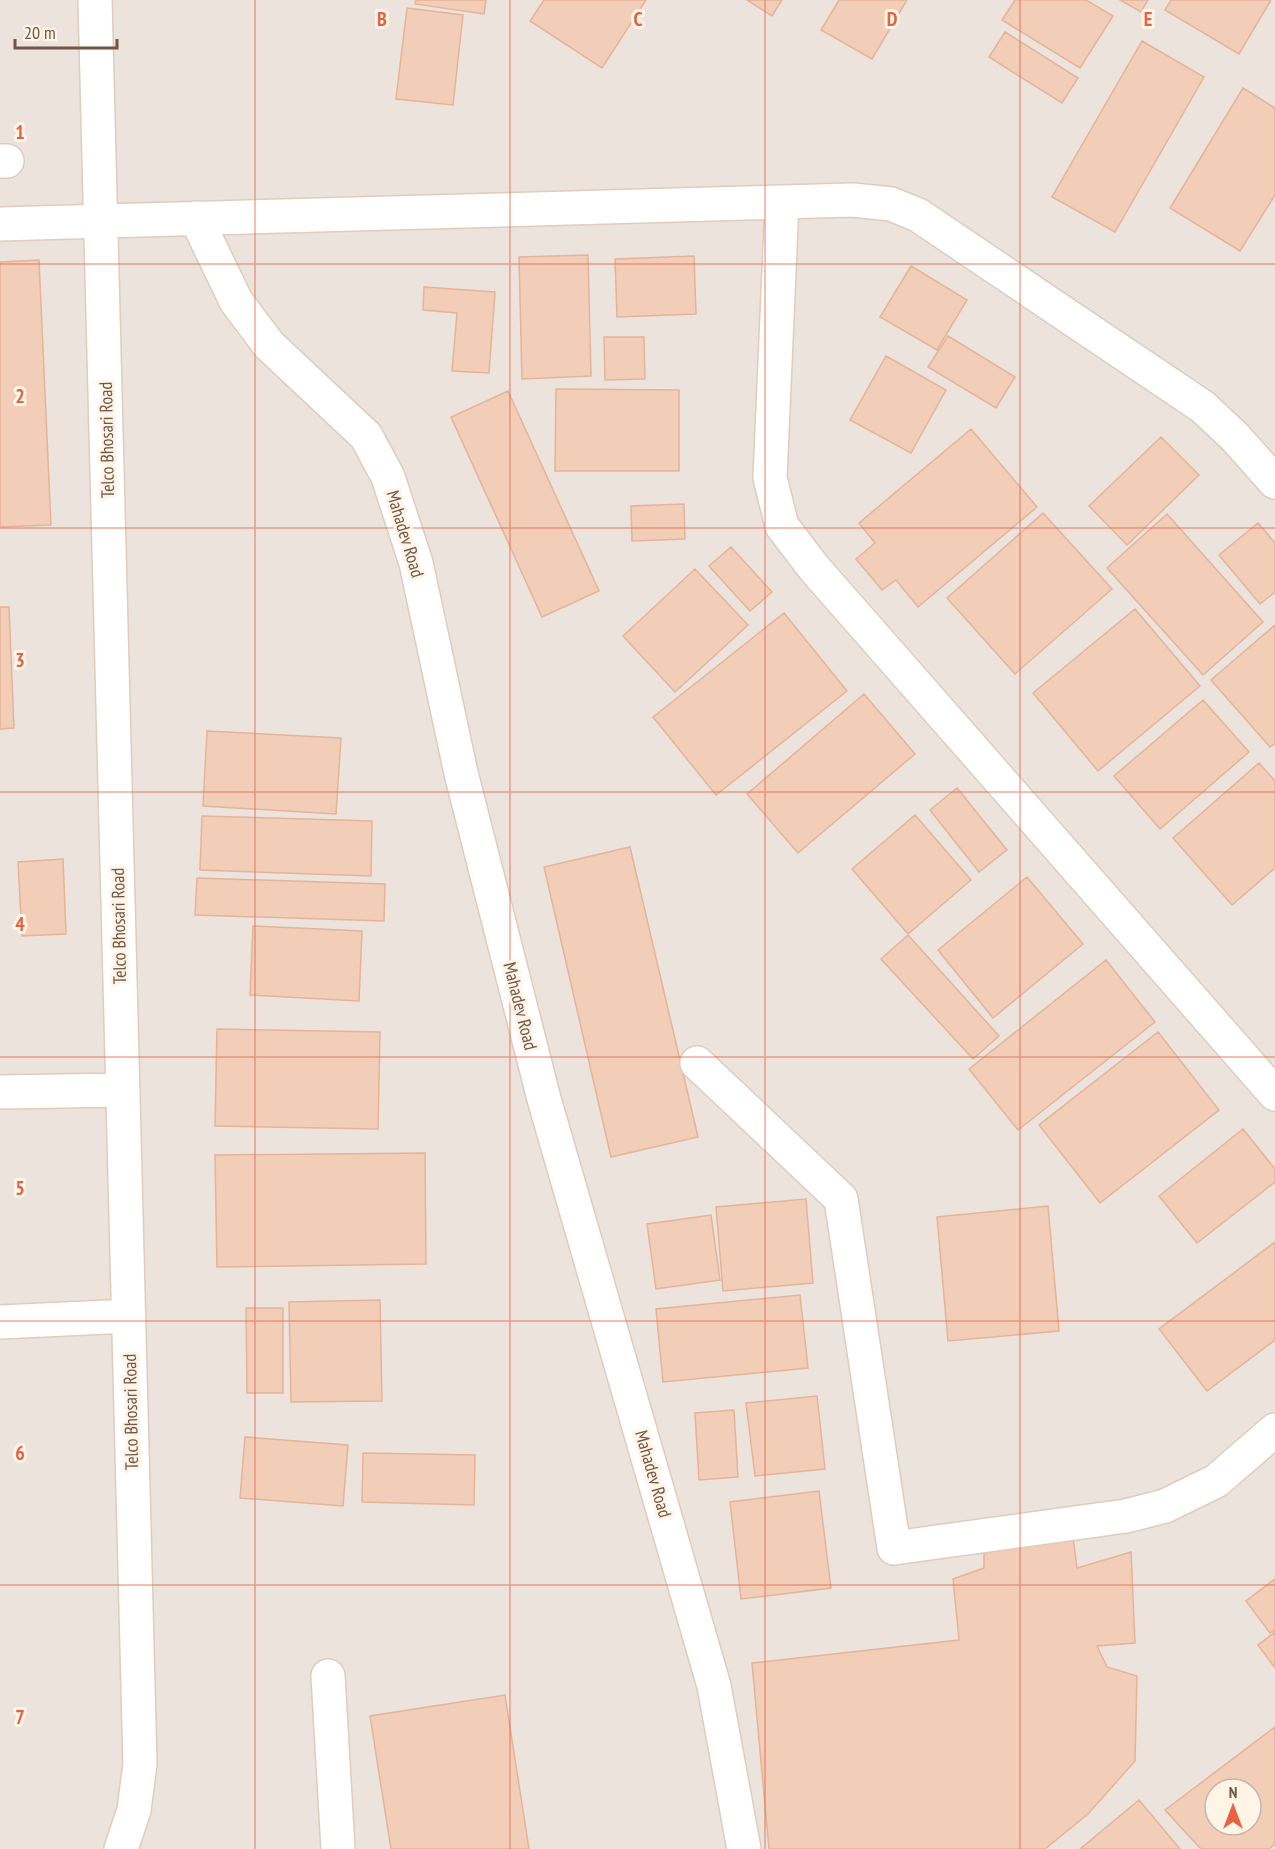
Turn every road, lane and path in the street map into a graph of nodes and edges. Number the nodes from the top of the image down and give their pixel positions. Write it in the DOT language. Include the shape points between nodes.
graph roads {
  1 [pos="95,0"];
  2 [pos="782,202"];
  3 [pos="196,218"];
  4 [pos="101,221"];
  5 [pos="0,224"];
  6 [pos="1275,482"];
  7 [pos="697,1063"];
  8 [pos="123,1090"];
  9 [pos="0,1092"];
  10 [pos="1275,1094"];
  11 [pos="129,1316"];
  12 [pos="0,1322"];
  13 [pos="1275,1430"];
  14 [pos="328,1676"];
  15 [pos="121,1849"];
  16 [pos="338,1849"];
  17 [pos="744,1849"];
  1 -- 4 [label="lane, Telco Bhosari Road"];
  2 -- 3 [label="lane"];
  2 -- 6 [label="lane" via="853,200 891,204 918,215 1203,407"];
  2 -- 10 [label="lane" via="770,478 782,525 814,568"];
  3 -- 4 [label="lane"];
  3 -- 17 [label="lane, Mahadev Road" via="236,301 269,345 366,436 388,477 416,563 461,773 544,1099 714,1686"];
  4 -- 5 [label="lane"];
  4 -- 8 [label="lane, Telco Bhosari Road"];
  7 -- 13 [label="lane" via="841,1198 894,1548 1125,1516 1165,1506 1216,1481"];
  8 -- 9 [label="lane"];
  8 -- 11 [label="lane, Telco Bhosari Road"];
  11 -- 12 [label="lane"];
  11 -- 15 [label="lane, Telco Bhosari Road" via="140,1764 134,1810"];
  14 -- 16 [label="lane"];
}
